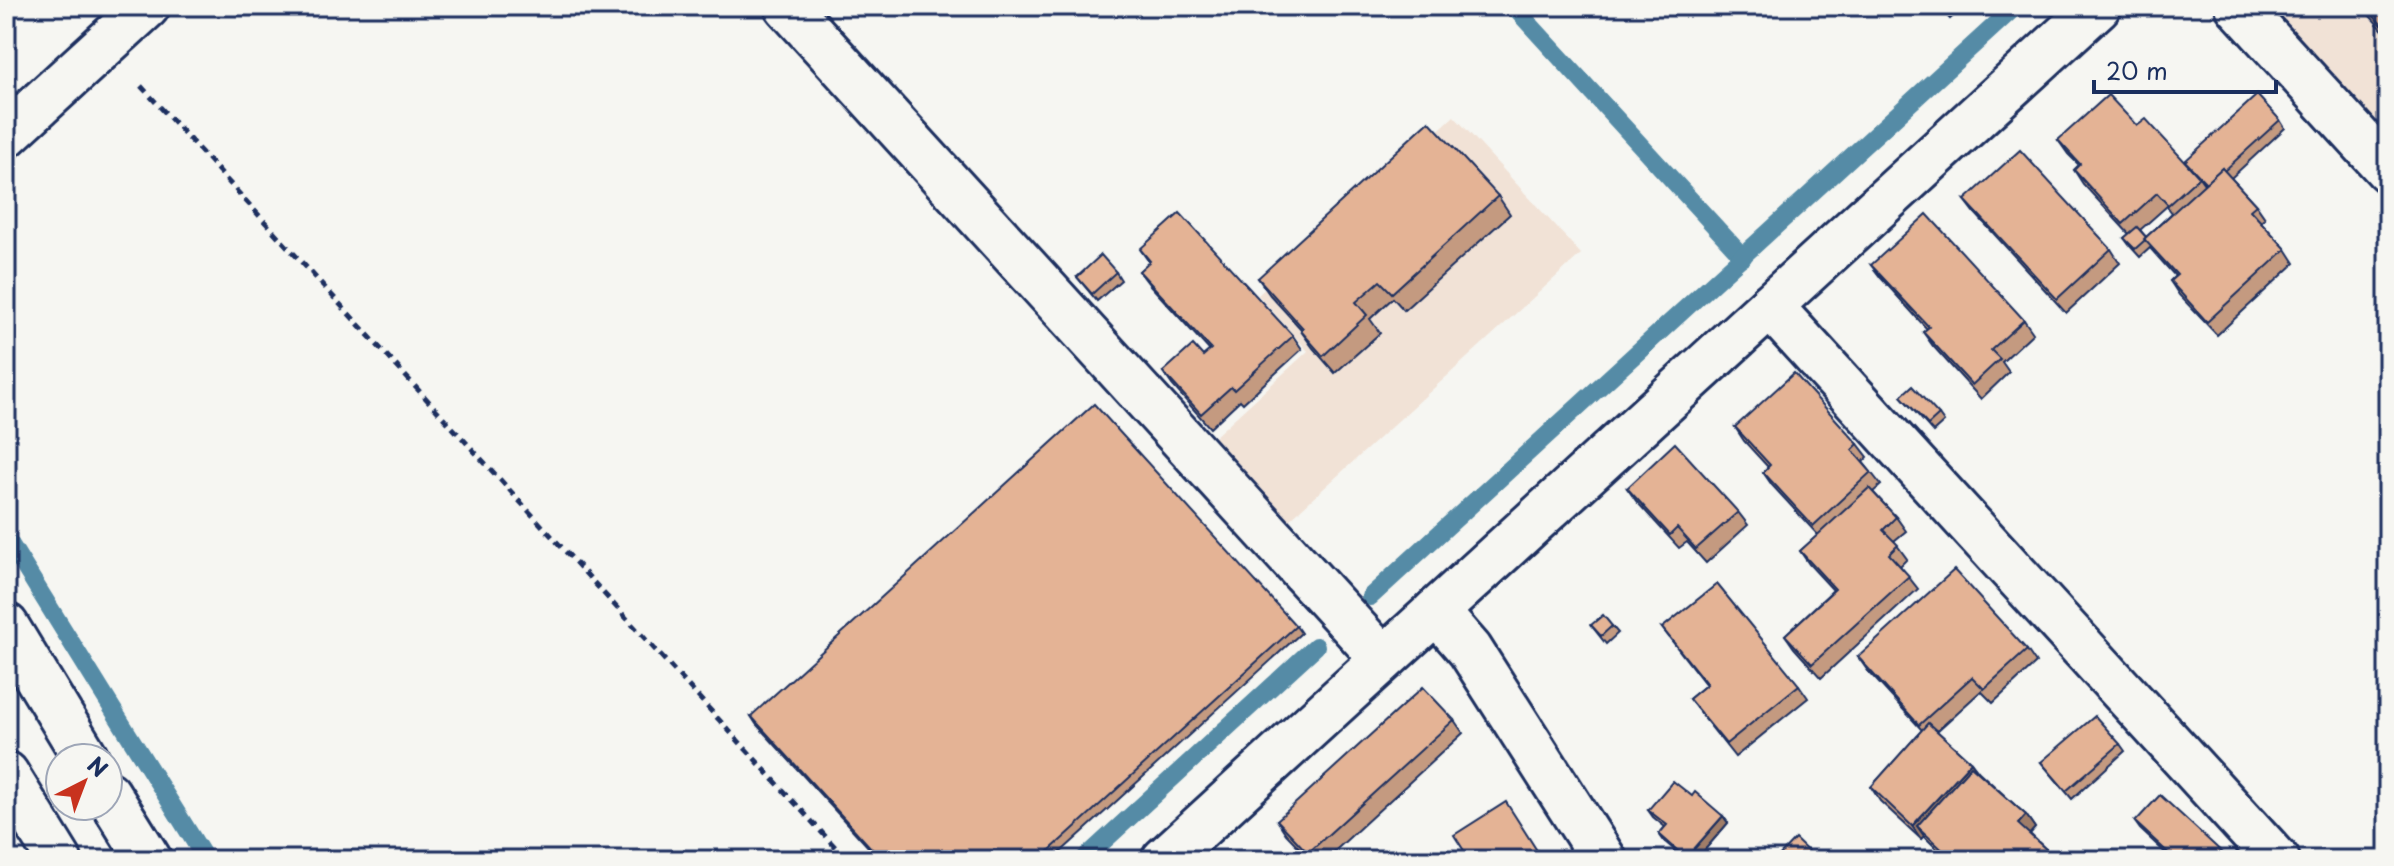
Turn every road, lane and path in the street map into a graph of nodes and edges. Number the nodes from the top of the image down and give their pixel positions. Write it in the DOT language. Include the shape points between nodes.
graph roads {
  1 [pos="147,6"];
  2 [pos="787,6"];
  3 [pos="2098,6"];
  4 [pos="2238,6"];
  5 [pos="104,46"];
  6 [pos="6,135"];
  7 [pos="2388,170"];
  8 [pos="1770,306"];
  9 [pos="1436,611"];
  10 [pos="6,626"];
  11 [pos="1383,659"];
  12 [pos="76,742"];
  13 [pos="6,774"];
  14 [pos="124,820"];
  15 [pos="59,860"];
  16 [pos="149,860"];
  17 [pos="847,860"];
  18 [pos="1164,860"];
  19 [pos="1604,860"];
  20 [pos="2277,860"];
  1 -- 5 [label="main road"];
  2 -- 11 [label="main road"];
  3 -- 8 [label="main road"];
  4 -- 7 [label="main road"];
  5 -- 6 [label="main road"];
  5 -- 17 [label="path"];
  8 -- 9 [label="main road"];
  8 -- 20 [label="main road"];
  9 -- 11 [label="main road"];
  9 -- 19 [label="main road" via="1470,650"];
  10 -- 12 [label="main road"];
  11 -- 18 [label="main road"];
  13 -- 15 [label="main road"];
  14 -- 16 [label="main road"];
}
